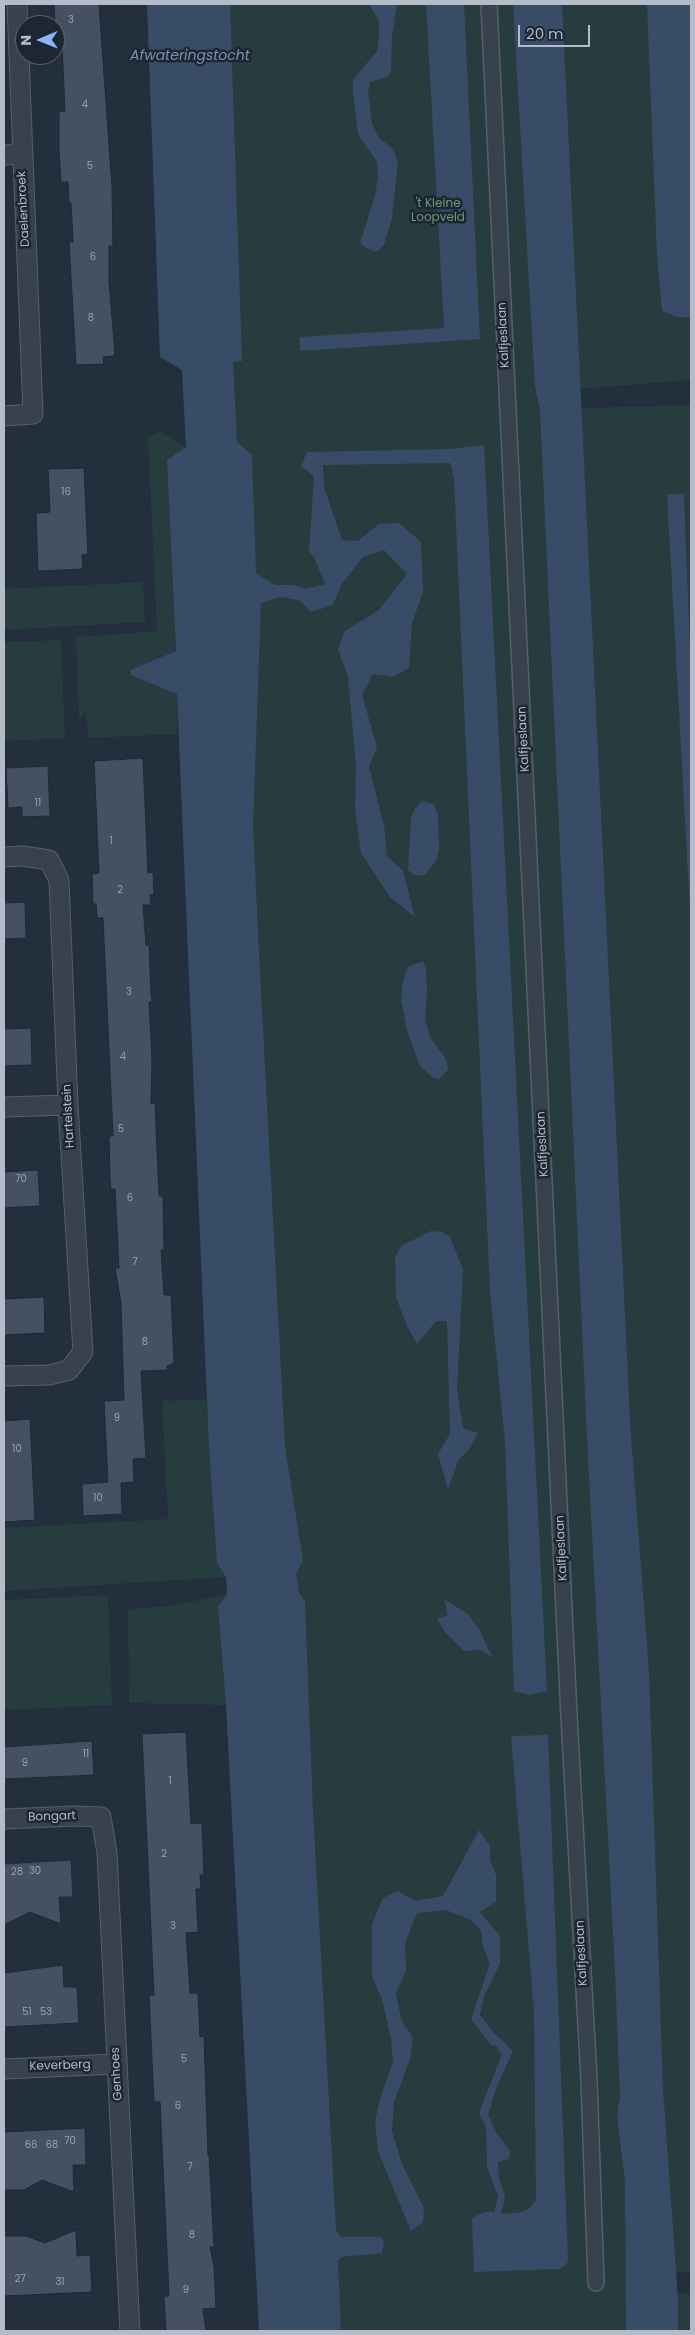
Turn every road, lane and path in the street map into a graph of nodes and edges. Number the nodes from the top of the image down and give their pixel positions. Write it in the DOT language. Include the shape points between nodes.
graph roads {
  1 [pos="17,4"];
  2 [pos="489,4"];
  3 [pos="13,154"];
  4 [pos="4,416"];
  5 [pos="4,857"];
  6 [pos="68,1105"];
  7 [pos="4,1107"];
  8 [pos="4,1376"];
  9 [pos="101,1817"];
  10 [pos="4,1819"];
  11 [pos="117,2064"];
  12 [pos="4,2068"];
  13 [pos="596,2284"];
  14 [pos="130,2331"];
  1 -- 3 [label="street, Daelenbroek"];
  2 -- 13 [label="street, Kalfjeslaan" via="589,2080"];
  3 -- 4 [label="street, Daelenbroek" via="33,414"];
  5 -- 6 [label="street, Hartelstein" via="49,860 59,880"];
  6 -- 7 [label="street"];
  6 -- 8 [label="street, Hartelstein" via="83,1352 69,1370 49,1375"];
  9 -- 10 [label="street, Bongart"];
  9 -- 11 [label="street, Genhoes" via="107,1853"];
  11 -- 12 [label="street, Keverberg"];
  11 -- 14 [label="street, Genhoes"];
}
